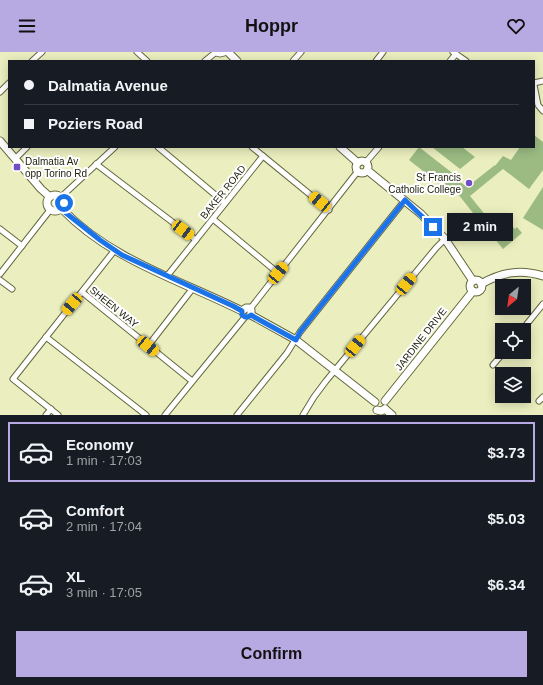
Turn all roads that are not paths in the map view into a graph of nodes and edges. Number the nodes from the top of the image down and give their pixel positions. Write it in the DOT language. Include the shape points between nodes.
graph roads {
  1 [pos="42,52"];
  2 [pos="137,52"];
  3 [pos="216,52"];
  4 [pos="224,52"];
  5 [pos="228,52"];
  6 [pos="301,52"];
  7 [pos="383,52"];
  8 [pos="464,52"];
  9 [pos="456,54"];
  10 [pos="33,60"];
  11 [pos="146,60"];
  12 [pos="206,60"];
  13 [pos="236,60"];
  14 [pos="294,60"];
  15 [pos="377,60"];
  16 [pos="465,60"];
  17 [pos="8,84"];
  18 [pos="535,89"];
  19 [pos="0,92"];
  20 [pos="543,111"];
  21 [pos="0,142"];
  22 [pos="26,148"];
  23 [pos="114,148"];
  24 [pos="159,148"];
  25 [pos="253,148"];
  26 [pos="341,148"];
  27 [pos="378,148"];
  28 [pos="263,156"];
  29 [pos="15,159"];
  30 [pos="358,162"];
  31 [pos="366,162"];
  32 [pos="96,164"];
  33 [pos="367,170"];
  34 [pos="358,172"];
  35 [pos="50,197"];
  36 [pos="61,197"];
  37 [pos="405,200"];
  38 [pos="225,203"];
  39 [pos="62,209"];
  40 [pos="50,210"];
  41 [pos="329,210"];
  42 [pos="213,219"];
  43 [pos="0,229"];
  44 [pos="444,239"];
  45 [pos="196,240"];
  46 [pos="22,246"];
  47 [pos="114,250"];
  48 [pos="278,273"];
  49 [pos="0,274"];
  50 [pos="167,276"];
  51 [pos="543,276"];
  52 [pos="0,280"];
  53 [pos="473,281"];
  54 [pos="481,284"];
  55 [pos="193,288"];
  56 [pos="12,289"];
  57 [pos="473,291"];
  58 [pos="82,292"];
  59 [pos="543,304"];
  60 [pos="247,313"];
  61 [pos="528,323"];
  62 [pos="46,337"];
  63 [pos="296,340"];
  64 [pos="148,346"];
  65 [pos="498,359"];
  66 [pos="493,365"];
  67 [pos="335,370"];
  68 [pos="192,381"];
  69 [pos="385,401"];
  70 [pos="375,402"];
  71 [pos="51,409"];
  72 [pos="385,409"];
  73 [pos="375,413"];
  74 [pos="46,415"];
  75 [pos="58,415"];
  76 [pos="146,415"];
  77 [pos="165,415"];
  78 [pos="237,415"];
  79 [pos="303,415"];
  80 [pos="392,415"];
  1 -- 10 [label="street"];
  2 -- 11 [label="street"];
  3 -- 4 [label="street"];
  3 -- 12 [label="street"];
  5 -- 13 [label="street"];
  6 -- 14 [label="street"];
  7 -- 15 [label="street"];
  8 -- 9 [label="street"];
  9 -- 16 [label="street"];
  17 -- 19 [label="street"];
  18 -- 20 [label="street" via="538,105"];
  21 -- 29 [label="street"];
  22 -- 29 [label="street"];
  23 -- 32 [label="street"];
  24 -- 38 [label="street"];
  25 -- 28 [label="street"];
  26 -- 30 [label="street"];
  27 -- 31 [label="street"];
  28 -- 38 [label="street, BAKER ROAD"];
  28 -- 41 [label="street"];
  29 -- 35 [label="street"];
  30 -- 31 [label="street"];
  30 -- 34 [label="street"];
  31 -- 33 [label="street"];
  32 -- 36 [label="street"];
  32 -- 45 [label="street"];
  33 -- 34 [label="street" via="364,173"];
  33 -- 37 [label="street"];
  34 -- 41 [label="street"];
  35 -- 36 [label="street"];
  35 -- 40 [label="street" via="47,203"];
  36 -- 39 [label="street" via="64,203"];
  37 -- 44 [label="street"];
  37 -- 63 [label="street"];
  38 -- 42 [label="street, BAKER ROAD"];
  39 -- 40 [label="street" via="56,212"];
  39 -- 47 [label="street"];
  40 -- 46 [label="street"];
  41 -- 48 [label="street"];
  42 -- 45 [label="street, BAKER ROAD"];
  42 -- 48 [label="street"];
  43 -- 46 [label="street"];
  44 -- 53 [label="street"];
  44 -- 67 [label="street"];
  45 -- 50 [label="street, BAKER ROAD"];
  46 -- 49 [label="street"];
  47 -- 50 [label="street"];
  47 -- 58 [label="street"];
  48 -- 60 [label="street"];
  50 -- 55 [label="street"];
  51 -- 54 [label="street" via="515,272 498,275"];
  52 -- 56 [label="street"];
  53 -- 54 [label="street" via="478,280"];
  53 -- 57 [label="street" via="470,286"];
  54 -- 57 [label="street" via="480,290"];
  55 -- 60 [label="street"];
  55 -- 64 [label="street"];
  57 -- 69 [label="street, JARDINE DRIVE"];
  58 -- 62 [label="street"];
  58 -- 64 [label="street, SHEEN WAY"];
  59 -- 61 [label="street"];
  60 -- 63 [label="street"];
  60 -- 68 [label="street"];
  62 -- 71 [label="street" via="13,379"];
  62 -- 76 [label="street"];
  63 -- 67 [label="street"];
  63 -- 78 [label="street"];
  64 -- 68 [label="street, SHEEN WAY"];
  65 -- 66 [label="street"];
  67 -- 70 [label="street"];
  67 -- 79 [label="street"];
  68 -- 77 [label="street"];
  69 -- 70 [label="street" via="381,399"];
  69 -- 72 [label="street"];
  70 -- 73 [label="street"];
  71 -- 74 [label="street"];
  71 -- 75 [label="street"];
  72 -- 73 [label="street"];
  72 -- 80 [label="street"];
}
